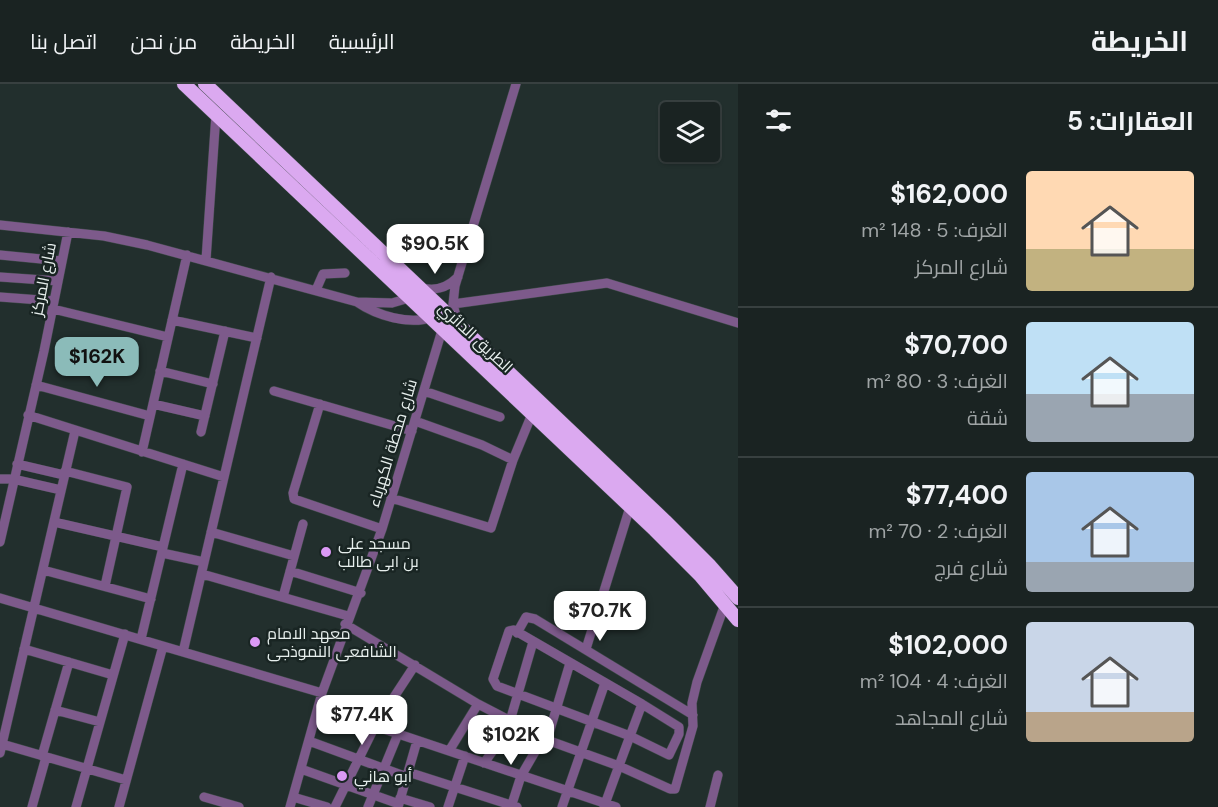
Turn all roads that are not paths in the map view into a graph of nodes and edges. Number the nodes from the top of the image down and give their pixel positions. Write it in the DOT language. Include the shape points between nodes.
graph roads {
  1 [pos="184,84"];
  2 [pos="516,84"];
  3 [pos="210,87"];
  4 [pos="216,114"];
  5 [pos="0,225"];
  6 [pos="68,232"];
  7 [pos="0,255"];
  8 [pos="187,255"];
  9 [pos="206,260"];
  10 [pos="62,261"];
  11 [pos="345,273"];
  12 [pos="459,275"];
  13 [pos="0,277"];
  14 [pos="271,277"];
  15 [pos="58,281"];
  16 [pos="413,284"];
  17 [pos="316,290"];
  18 [pos="0,297"];
  19 [pos="409,298"];
  20 [pos="357,302"];
  21 [pos="453,304"];
  22 [pos="53,305"];
  23 [pos="432,317"];
  24 [pos="172,320"];
  25 [pos="738,323"];
  26 [pos="459,326"];
  27 [pos="443,327"];
  28 [pos="225,331"];
  29 [pos="168,337"];
  30 [pos="257,338"];
  31 [pos="160,371"];
  32 [pos="213,384"];
  33 [pos="36,385"];
  34 [pos="274,391"];
  35 [pos="424,391"];
  36 [pos="153,404"];
  37 [pos="320,404"];
  38 [pos="532,414"];
  39 [pos="28,415"];
  40 [pos="150,416"];
  41 [pos="205,416"];
  42 [pos="500,417"];
  43 [pos="413,426"];
  44 [pos="75,431"];
  45 [pos="201,432"];
  46 [pos="142,452"];
  47 [pos="513,460"];
  48 [pos="17,464"];
  49 [pos="183,464"];
  50 [pos="599,468"];
  51 [pos="65,473"];
  52 [pos="224,477"];
  53 [pos="0,479"];
  54 [pos="13,479"];
  55 [pos="61,490"];
  56 [pos="392,498"];
  57 [pos="630,507"];
  58 [pos="54,522"];
  59 [pos="2,524"];
  60 [pos="303,524"];
  61 [pos="382,529"];
  62 [pos="211,532"];
  63 [pos="116,536"];
  64 [pos="0,542"];
  65 [pos="162,550"];
  66 [pos="294,556"];
  67 [pos="204,562"];
  68 [pos="43,570"];
  69 [pos="290,571"];
  70 [pos="202,574"];
  71 [pos="105,586"];
  72 [pos="360,593"];
  73 [pos="283,597"];
  74 [pos="0,598"];
  75 [pos="151,598"];
  76 [pos="738,598"];
  77 [pos="724,603"];
  78 [pos="34,608"];
  79 [pos="347,620"];
  80 [pos="738,620"];
  81 [pos="517,633"];
  82 [pos="125,634"];
  83 [pos="141,639"];
  84 [pos="533,642"];
  85 [pos="163,646"];
  86 [pos="24,649"];
  87 [pos="586,649"];
  88 [pos="183,652"];
  89 [pos="69,662"];
  90 [pos="570,663"];
  91 [pos="415,665"];
  92 [pos="113,675"];
  93 [pos="604,683"];
  94 [pos="322,693"];
  95 [pos="518,693"];
  96 [pos="478,704"];
  97 [pos="642,704"];
  98 [pos="318,707"];
  99 [pos="556,708"];
  100 [pos="55,710"];
  101 [pos="693,715"];
  102 [pos="592,721"];
  103 [pos="100,722"];
  104 [pos="511,722"];
  105 [pos="375,726"];
  106 [pos="398,734"];
  107 [pos="630,735"];
  108 [pos="545,739"];
  109 [pos="309,741"];
  110 [pos="417,741"];
  111 [pos="1,744"];
  112 [pos="449,751"];
  113 [pos="581,753"];
  114 [pos="669,755"];
  115 [pos="44,756"];
  116 [pos="465,756"];
  117 [pos="359,759"];
  118 [pos="683,762"];
  119 [pos="484,763"];
  120 [pos="619,766"];
  121 [pos="87,768"];
  122 [pos="384,768"];
  123 [pos="301,770"];
  124 [pos="407,775"];
  125 [pos="718,775"];
  126 [pos="521,776"];
  127 [pos="126,780"];
  128 [pos="346,785"];
  129 [pos="455,787"];
  130 [pos="567,791"];
  131 [pos="373,795"];
  132 [pos="483,796"];
  133 [pos="204,797"];
  134 [pos="293,797"];
  135 [pos="399,803"];
  136 [pos="418,805"];
  137 [pos="605,805"];
  138 [pos="513,806"];
  139 [pos="32,807"];
  140 [pos="76,807"];
  141 [pos="119,807"];
  142 [pos="239,807"];
  143 [pos="290,807"];
  144 [pos="327,807"];
  145 [pos="335,807"];
  146 [pos="368,807"];
  147 [pos="430,807"];
  148 [pos="448,807"];
  149 [pos="480,807"];
  150 [pos="562,807"];
  151 [pos="616,807"];
  152 [pos="710,807"];
  1 -- 4 [label="highway, الطريق الدائري"];
  2 -- 12 [label="street"];
  3 -- 16 [label="highway, الطريق الدائري"];
  4 -- 9 [label="street"];
  4 -- 19 [label="highway, الطريق الدائري"];
  5 -- 6 [label="street"];
  6 -- 8 [label="street"];
  6 -- 10 [label="street, شارع المركز"];
  7 -- 10 [label="street"];
  8 -- 9 [label="street"];
  8 -- 24 [label="street"];
  9 -- 14 [label="street"];
  10 -- 15 [label="street, شارع المركز"];
  11 -- 17 [label="street" via="323,274"];
  12 -- 16 [label="street" via="433,289"];
  12 -- 21 [label="street"];
  13 -- 15 [label="street"];
  14 -- 17 [label="street"];
  14 -- 30 [label="street"];
  15 -- 22 [label="street, شارع المركز"];
  16 -- 26 [label="highway, الطريق الدائري"];
  17 -- 20 [label="street"];
  18 -- 22 [label="street"];
  19 -- 20 [label="street" via="392,303"];
  19 -- 23 [label="highway, الطريق الدائري"];
  20 -- 23 [label="street" via="376,312 408,320"];
  21 -- 25 [label="street" via="607,283"];
  21 -- 26 [label="street"];
  22 -- 29 [label="street"];
  22 -- 33 [label="street, شارع المركز"];
  23 -- 27 [label="highway, الطريق الدائري"];
  24 -- 28 [label="street"];
  24 -- 29 [label="street"];
  26 -- 50 [label="highway, الطريق الدائري"];
  27 -- 35 [label="street, شارع محطة الكهرباء"];
  27 -- 38 [label="highway, الطريق الدائري"];
  28 -- 30 [label="street"];
  28 -- 32 [label="street"];
  29 -- 31 [label="street"];
  30 -- 52 [label="street"];
  31 -- 32 [label="street"];
  31 -- 36 [label="street"];
  32 -- 41 [label="street"];
  33 -- 39 [label="street, شارع المركز"];
  33 -- 40 [label="street"];
  34 -- 37 [label="street"];
  35 -- 42 [label="street"];
  35 -- 43 [label="street, شارع محطة الكهرباء"];
  36 -- 40 [label="street"];
  36 -- 41 [label="street"];
  37 -- 43 [label="street"];
  37 -- 61 [label="street" via="294,499"];
  38 -- 47 [label="street"];
  38 -- 50 [label="highway, الطريق الدائري"];
  39 -- 44 [label="street"];
  39 -- 48 [label="street, شارع المركز"];
  40 -- 46 [label="street"];
  41 -- 45 [label="street"];
  43 -- 47 [label="street" via="482,445"];
  43 -- 56 [label="street, شارع محطة الكهرباء"];
  44 -- 46 [label="street"];
  44 -- 51 [label="street"];
  46 -- 49 [label="street"];
  47 -- 56 [label="street" via="491,528"];
  48 -- 51 [label="street"];
  48 -- 54 [label="street, شارع المركز"];
  49 -- 52 [label="street"];
  49 -- 65 [label="street"];
  50 -- 57 [label="highway, الطريق الدائري"];
  50 -- 76 [label="highway, الطريق الدائري" via="710,566"];
  51 -- 55 [label="street"];
  51 -- 63 [label="street" via="127,487"];
  52 -- 62 [label="street"];
  53 -- 54 [label="street"];
  54 -- 55 [label="street"];
  54 -- 59 [label="street, شارع المركز"];
  55 -- 58 [label="street"];
  56 -- 61 [label="street, شارع محطة الكهرباء"];
  57 -- 77 [label="highway, الطريق الدائري"];
  57 -- 87 [label="street"];
  58 -- 63 [label="street"];
  58 -- 68 [label="street"];
  59 -- 64 [label="street, شارع المركز"];
  60 -- 66 [label="street"];
  61 -- 72 [label="street, شارع محطة الكهرباء"];
  62 -- 66 [label="street"];
  62 -- 67 [label="street"];
  63 -- 65 [label="street"];
  63 -- 71 [label="street"];
  65 -- 67 [label="street"];
  65 -- 75 [label="street"];
  66 -- 69 [label="street"];
  67 -- 70 [label="street"];
  68 -- 71 [label="street"];
  68 -- 78 [label="street"];
  69 -- 72 [label="street"];
  69 -- 73 [label="street"];
  70 -- 73 [label="street"];
  70 -- 88 [label="street"];
  71 -- 75 [label="street"];
  72 -- 79 [label="street, شارع محطة الكهرباء"];
  73 -- 79 [label="street"];
  74 -- 78 [label="street"];
  75 -- 83 [label="street"];
  77 -- 80 [label="highway, الطريق الدائري"];
  77 -- 101 [label="street" via="697,682"];
  78 -- 82 [label="street"];
  78 -- 86 [label="street"];
  79 -- 91 [label="street"];
  79 -- 94 [label="street, شارع محطة الكهرباء"];
  81 -- 84 [label="street"];
  81 -- 87 [label="street" via="523,620 531,617"];
  81 -- 95 [label="street" via="509,631 493,682"];
  82 -- 83 [label="street"];
  82 -- 92 [label="street"];
  83 -- 85 [label="street"];
  84 -- 90 [label="street"];
  84 -- 95 [label="street"];
  85 -- 88 [label="street"];
  85 -- 127 [label="street"];
  86 -- 89 [label="street"];
  86 -- 111 [label="street"];
  87 -- 101 [label="street"];
  88 -- 94 [label="street"];
  89 -- 92 [label="street"];
  89 -- 100 [label="street"];
  90 -- 93 [label="street"];
  90 -- 99 [label="street"];
  91 -- 96 [label="street"];
  91 -- 105 [label="street"];
  92 -- 103 [label="street"];
  93 -- 97 [label="street"];
  93 -- 102 [label="street"];
  94 -- 98 [label="street, شارع محطة الكهرباء"];
  95 -- 99 [label="street"];
  95 -- 104 [label="street"];
  96 -- 104 [label="street"];
  96 -- 112 [label="street"];
  97 -- 107 [label="street"];
  97 -- 114 [label="street" via="679,727 680,734"];
  98 -- 105 [label="street"];
  98 -- 109 [label="street, شارع محطة الكهرباء"];
  99 -- 102 [label="street"];
  99 -- 108 [label="street"];
  100 -- 103 [label="street"];
  100 -- 115 [label="street"];
  101 -- 118 [label="street"];
  102 -- 107 [label="street"];
  102 -- 113 [label="street"];
  103 -- 121 [label="street"];
  104 -- 108 [label="street"];
  104 -- 119 [label="street"];
  105 -- 106 [label="street"];
  105 -- 117 [label="street"];
  106 -- 110 [label="street"];
  106 -- 122 [label="street"];
  107 -- 114 [label="street"];
  107 -- 120 [label="street"];
  108 -- 113 [label="street"];
  108 -- 126 [label="street"];
  109 -- 117 [label="street"];
  109 -- 123 [label="street, شارع محطة الكهرباء"];
  110 -- 112 [label="street"];
  110 -- 124 [label="street"];
  111 -- 115 [label="street"];
  112 -- 116 [label="street"];
  113 -- 120 [label="street"];
  113 -- 130 [label="street"];
  114 -- 118 [label="street"];
  115 -- 121 [label="street"];
  115 -- 139 [label="street"];
  116 -- 119 [label="street"];
  116 -- 129 [label="street"];
  117 -- 122 [label="street"];
  117 -- 128 [label="street"];
  118 -- 120 [label="street" via="672,790"];
  119 -- 126 [label="street"];
  120 -- 137 [label="street"];
  121 -- 127 [label="street"];
  121 -- 140 [label="street"];
  122 -- 124 [label="street"];
  122 -- 131 [label="street"];
  123 -- 128 [label="street"];
  123 -- 134 [label="street, شارع محطة الكهرباء"];
  124 -- 129 [label="street"];
  124 -- 135 [label="street"];
  125 -- 152 [label="street"];
  126 -- 130 [label="street"];
  126 -- 138 [label="street"];
  127 -- 141 [label="street"];
  128 -- 131 [label="street"];
  128 -- 145 [label="street"];
  129 -- 132 [label="street"];
  129 -- 148 [label="street"];
  130 -- 137 [label="street"];
  130 -- 150 [label="street"];
  131 -- 135 [label="street"];
  131 -- 146 [label="street"];
  132 -- 138 [label="street"];
  132 -- 149 [label="street"];
  133 -- 142 [label="street"];
  134 -- 143 [label="street, شارع محطة الكهرباء"];
  134 -- 144 [label="street"];
  135 -- 136 [label="street"];
  136 -- 147 [label="street"];
  137 -- 151 [label="street"];
}
